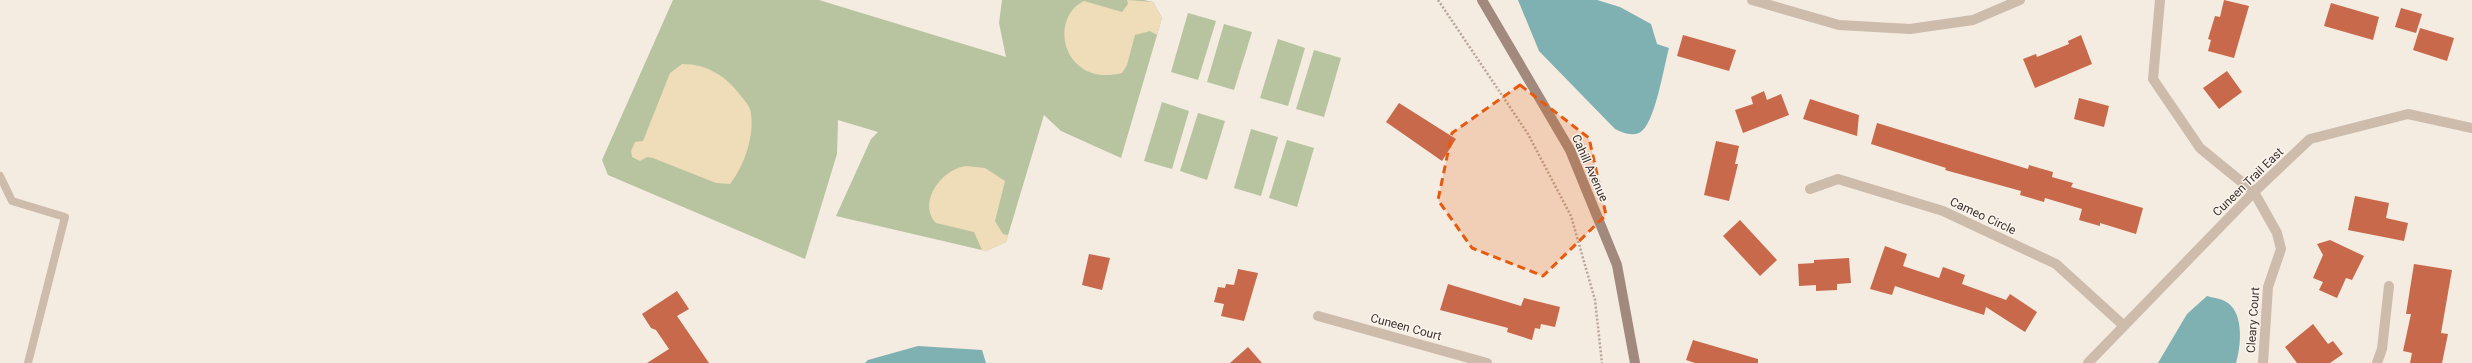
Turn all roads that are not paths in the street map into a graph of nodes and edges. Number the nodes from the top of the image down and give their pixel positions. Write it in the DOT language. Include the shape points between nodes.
graph roads {
  1 [pos="1482,0"];
  2 [pos="1752,0"];
  3 [pos="2020,0"];
  4 [pos="2160,0"];
  5 [pos="2472,128"];
  6 [pos="0,176"];
  7 [pos="1810,189"];
  8 [pos="2254,192"];
  9 [pos="2390,286"];
  10 [pos="1318,316"];
  11 [pos="2123,324"];
  12 [pos="28,363"];
  13 [pos="1487,363"];
  14 [pos="1634,363"];
  15 [pos="2088,363"];
  16 [pos="2263,363"];
  17 [pos="2377,363"];
  1 -- 14 [label="street, Cahill Avenue" via="1570,150 1617,265"];
  2 -- 3 [label="street" via="1839,25 1910,29 1973,20"];
  4 -- 8 [label="street, Cleary Court" via="2153,79 2200,148"];
  5 -- 8 [label="street, Cuneen Trail East" via="2408,114 2310,139"];
  6 -- 12 [label="lane" via="12,200 65,217"];
  7 -- 11 [label="street, Cameo Circle" via="1838,179 1943,211 2056,264"];
  8 -- 11 [label="street, Cuneen Trail East"];
  8 -- 16 [label="street, Cleary Court" via="2269,216 2281,249 2268,287"];
  9 -- 17 [label="street" via="2382,349"];
  10 -- 13 [label="street, Cuneen Court"];
  11 -- 15 [label="street, Cuneen Trail East"];
}
